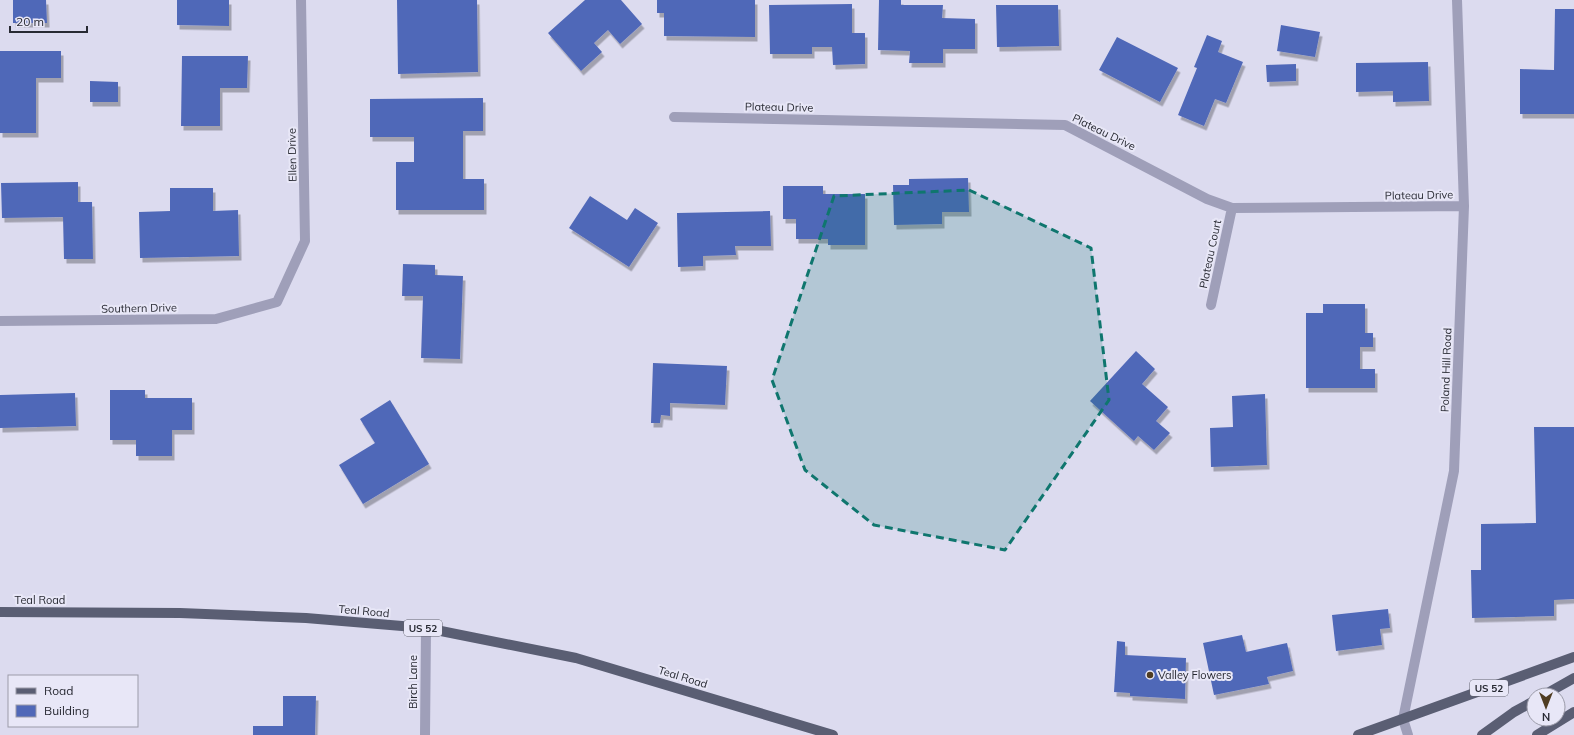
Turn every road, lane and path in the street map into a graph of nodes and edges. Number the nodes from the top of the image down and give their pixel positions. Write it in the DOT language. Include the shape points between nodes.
graph roads {
  1 [pos="301,0"];
  2 [pos="1457,0"];
  3 [pos="674,117"];
  4 [pos="1464,206"];
  5 [pos="1232,208"];
  6 [pos="277,302"];
  7 [pos="1211,305"];
  8 [pos="0,321"];
  9 [pos="0,612"];
  10 [pos="426,628"];
  11 [pos="1574,658"];
  12 [pos="1574,678"];
  13 [pos="1558,687"];
  14 [pos="1526,705"];
  15 [pos="1574,712"];
  16 [pos="1403,719"];
  17 [pos="425,735"];
  18 [pos="832,735"];
  19 [pos="1358,735"];
  20 [pos="1408,735"];
  21 [pos="1482,735"];
  22 [pos="1537,735"];
  1 -- 6 [label="street, Ellen Drive" via="305,241"];
  2 -- 4 [label="street, Poland Hill Road"];
  3 -- 5 [label="street, Plateau Drive" via="1065,125 1207,199"];
  4 -- 5 [label="street, Plateau Drive"];
  4 -- 16 [label="street, Poland Hill Road" via="1454,471"];
  5 -- 7 [label="street, Plateau Court"];
  6 -- 8 [label="street, Southern Drive" via="216,319"];
  9 -- 10 [label="main road, Teal Road / US 52" via="180,613 306,618"];
  10 -- 17 [label="street, Birch Lane"];
  10 -- 18 [label="main road, Teal Road / US 52" via="576,658"];
  11 -- 16 [label="main road, US 52"];
  12 -- 13 [label="main road"];
  14 -- 21 [label="main road"];
  15 -- 22 [label="main road"];
  16 -- 19 [label="main road, US 52"];
  16 -- 20 [label="street, Poland Hill Road"];
}
